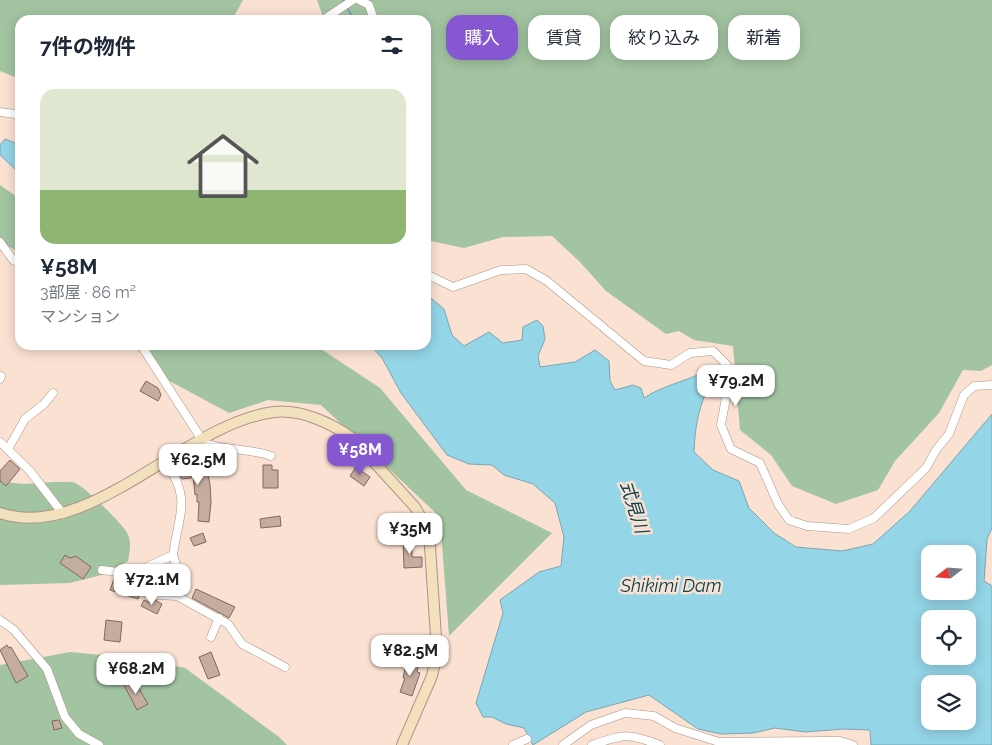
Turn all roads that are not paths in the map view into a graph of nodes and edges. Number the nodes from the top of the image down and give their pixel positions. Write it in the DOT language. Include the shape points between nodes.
graph roads {
  1 [pos="353,0"];
  2 [pos="359,0"];
  3 [pos="330,15"];
  4 [pos="372,15"];
  5 [pos="0,112"];
  6 [pos="15,114"];
  7 [pos="0,242"];
  8 [pos="15,261"];
  9 [pos="431,276"];
  10 [pos="144,350"];
  11 [pos="992,385"];
  12 [pos="53,393"];
  13 [pos="200,440"];
  14 [pos="0,442"];
  15 [pos="8,449"];
  16 [pos="271,456"];
  17 [pos="165,460"];
  18 [pos="0,513"];
  19 [pos="63,514"];
  20 [pos="173,555"];
  21 [pos="102,570"];
  22 [pos="158,596"];
  23 [pos="177,596"];
  24 [pos="219,618"];
  25 [pos="0,620"];
  26 [pos="211,637"];
  27 [pos="285,667"];
  28 [pos="526,739"];
  29 [pos="99,745"];
  30 [pos="402,745"];
  31 [pos="513,745"];
  32 [pos="563,745"];
  33 [pos="592,745"];
  34 [pos="660,745"];
  35 [pos="853,745"];
  1 -- 3 [label="street"];
  2 -- 4 [label="street" via="369,5"];
  5 -- 6 [label="street"];
  7 -- 8 [label="street"];
  9 -- 11 [label="street" via="453,287 501,270 526,269 547,281 644,361 670,366 690,353 713,351 727,365 727,392 721,425 731,449 760,463 778,504 789,520 807,526 849,529 874,518 926,468 950,434 964,396 974,386"];
  10 -- 13 [label="street"];
  12 -- 15 [label="street" via="25,419"];
  13 -- 16 [label="street" via="216,448 240,448"];
  13 -- 17 [label="street"];
  13 -- 30 [label="street" via="276,412 308,416 352,438 421,515 428,532 437,652 432,676"];
  14 -- 15 [label="street"];
  15 -- 19 [label="street" via="30,471"];
  17 -- 19 [label="street" via="103,496"];
  17 -- 20 [label="street" via="176,476 183,509"];
  18 -- 19 [label="street" via="16,518"];
  20 -- 21 [label="street" via="132,574"];
  20 -- 23 [label="street" via="183,586"];
  22 -- 23 [label="street"];
  23 -- 24 [label="street"];
  24 -- 26 [label="street"];
  24 -- 27 [label="street" via="228,624 242,644"];
  25 -- 29 [label="street" via="14,630 47,669 65,718 78,734"];
  28 -- 31 [label="street"];
  32 -- 35 [label="street" via="591,725 625,713 654,716 674,728 719,742 840,741"];
  33 -- 34 [label="street" via="615,736 636,736"];
}
